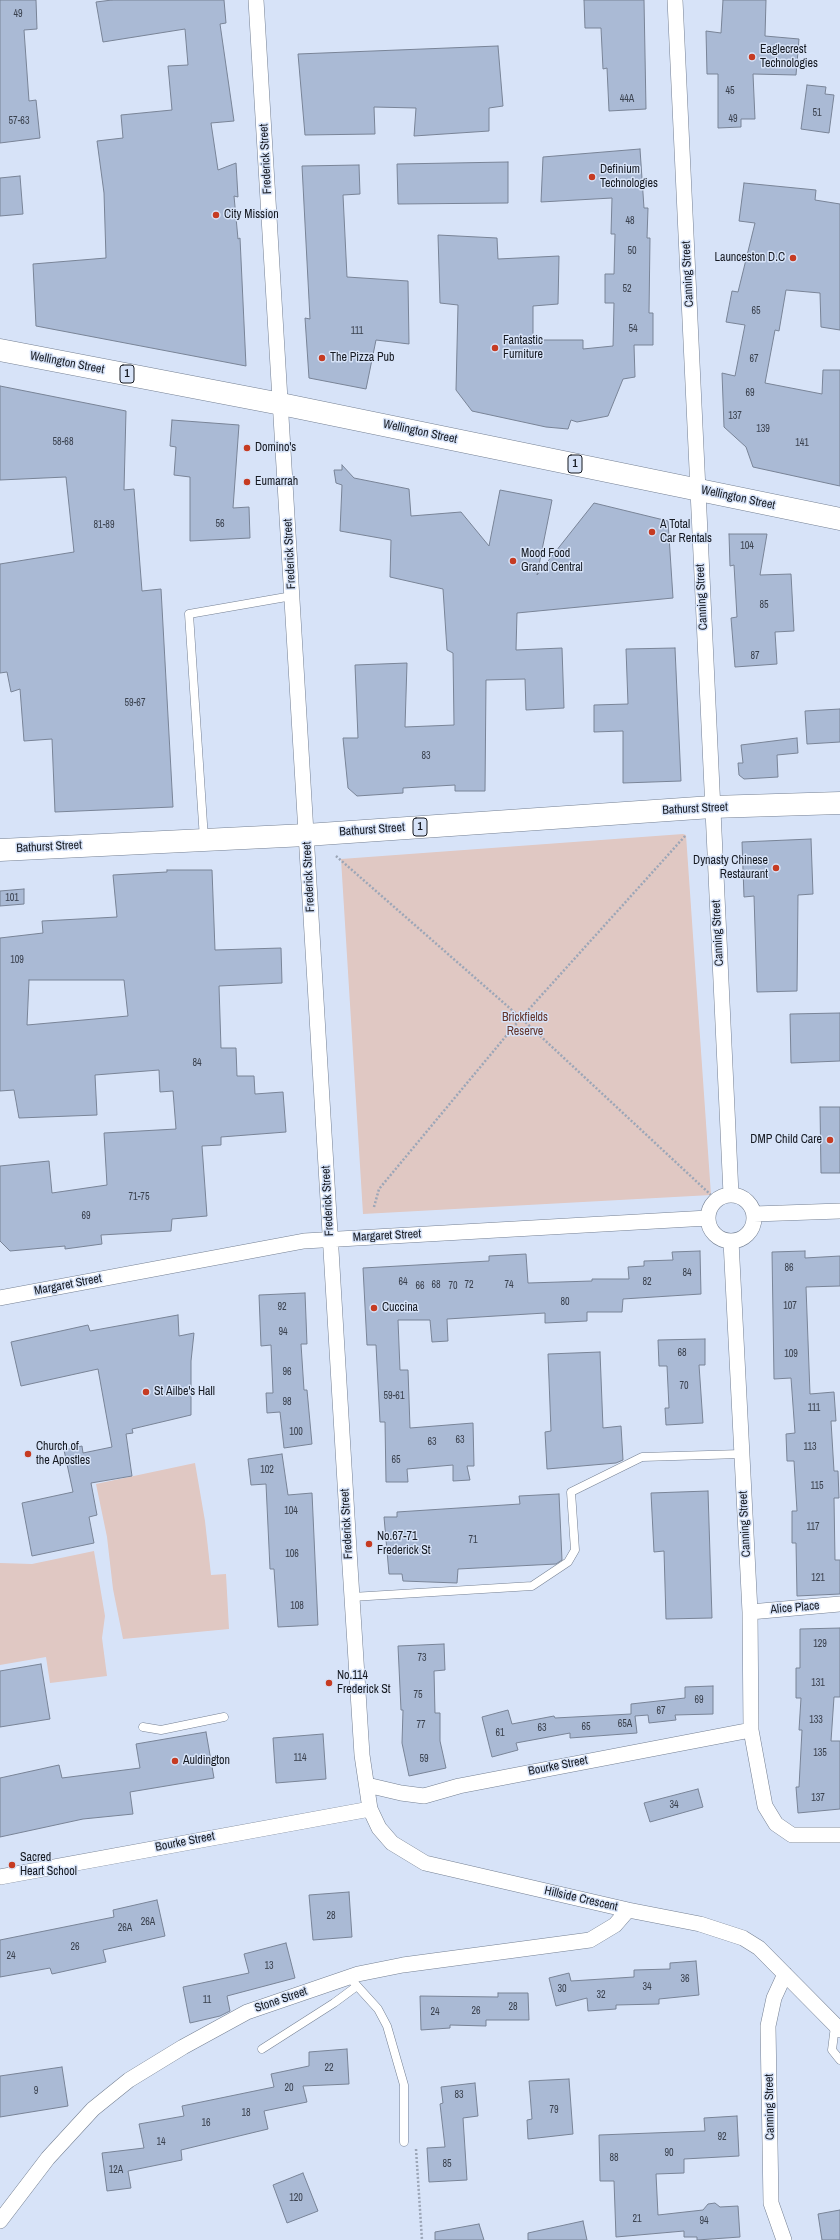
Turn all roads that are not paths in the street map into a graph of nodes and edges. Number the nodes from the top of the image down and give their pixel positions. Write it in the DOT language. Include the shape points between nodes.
graph roads {
  1 [pos="256,0"];
  2 [pos="675,0"];
  3 [pos="0,350"];
  4 [pos="281,404"];
  5 [pos="698,490"];
  6 [pos="840,519"];
  7 [pos="292,596"];
  8 [pos="840,803"];
  9 [pos="712,807"];
  10 [pos="306,835"];
  11 [pos="204,840"];
  12 [pos="0,850"];
  13 [pos="731,1194"];
  14 [pos="840,1211"];
  15 [pos="754,1214"];
  16 [pos="708,1218"];
  17 [pos="330,1238"];
  18 [pos="731,1241"];
  19 [pos="0,1298"];
  20 [pos="741,1454"];
  21 [pos="352,1597"];
  22 [pos="840,1604"];
  23 [pos="750,1612"];
  24 [pos="224,1717"];
  25 [pos="143,1727"];
  26 [pos="750,1730"];
  27 [pos="362,1755"];
  28 [pos="367,1785"];
  29 [pos="370,1809"];
  30 [pos="838,1836"];
  31 [pos="0,1877"];
  32 [pos="628,1910"];
  33 [pos="784,1974"];
  34 [pos="353,1981"];
  35 [pos="838,2028"];
  36 [pos="262,2049"];
  37 [pos="840,2060"];
  38 [pos="404,2142"];
  39 [pos="0,2220"];
  40 [pos="784,2240"];
  1 -- 4 [label="street, Frederick Street"];
  2 -- 5 [label="street, Canning Street"];
  3 -- 4 [label="highway, Wellington Street / 1"];
  4 -- 5 [label="highway, Wellington Street / 1"];
  4 -- 7 [label="street, Frederick Street"];
  5 -- 6 [label="highway, Wellington Street / 1"];
  5 -- 9 [label="street, Canning Street"];
  7 -- 10 [label="street, Frederick Street"];
  7 -- 11 [label="lane" via="189,614"];
  8 -- 9 [label="highway, Bathurst Street / 1"];
  9 -- 10 [label="highway, Bathurst Street / 1"];
  9 -- 13 [label="street, Canning Street"];
  10 -- 11 [label="highway, Bathurst Street / 1"];
  10 -- 17 [label="street, Frederick Street"];
  11 -- 12 [label="highway, Bathurst Street / 1"];
  13 -- 15 [label="street" via="744,1198"];
  13 -- 16 [label="street" via="717,1199 712,1204"];
  14 -- 15 [label="street"];
  15 -- 18 [label="street" via="754,1222 746,1236"];
  16 -- 17 [label="street, Margaret Street"];
  16 -- 18 [label="street" via="709,1225 718,1236"];
  17 -- 19 [label="street, Margaret Street" via="279,1244"];
  17 -- 21 [label="street, Frederick Street"];
  18 -- 20 [label="street, Canning Street"];
  20 -- 21 [label="lane" via="642,1457 571,1492 575,1550 568,1562 532,1586"];
  20 -- 23 [label="street, Canning Street"];
  21 -- 27 [label="street, Frederick Street"];
  22 -- 23 [label="street, Alice Place"];
  23 -- 26 [label="street, Canning Street"];
  24 -- 25 [label="lane" via="161,1730"];
  26 -- 28 [label="street, Bourke Street" via="459,1786 424,1796"];
  26 -- 30 [label="street, Canning Street" via="765,1806 776,1824 792,1835"];
  27 -- 28 [label="street, Hillside Crescent"];
  28 -- 29 [label="street, Hillside Crescent"];
  29 -- 31 [label="street, Bourke Street"];
  29 -- 32 [label="street, Hillside Crescent" via="379,1828 392,1843 425,1863"];
  32 -- 33 [label="street, Hillside Crescent" via="700,1924 743,1938 759,1948"];
  32 -- 34 [label="street, Stone Street" via="615,1925 590,1940 404,1965"];
  33 -- 35 [label="street, Hillside Crescent"];
  33 -- 40 [label="street, Canning Street" via="774,1998 768,2026 771,2203"];
  34 -- 36 [label="lane" via="334,2004"];
  34 -- 38 [label="lane" via="378,2009 398,2060 404,2085"];
  34 -- 39 [label="street, Stone Street" via="247,2012 183,2046 129,2080 93,2109 48,2158"];
  35 -- 37 [label="lane, Hillside Crescent" via="832,2050"];
}
